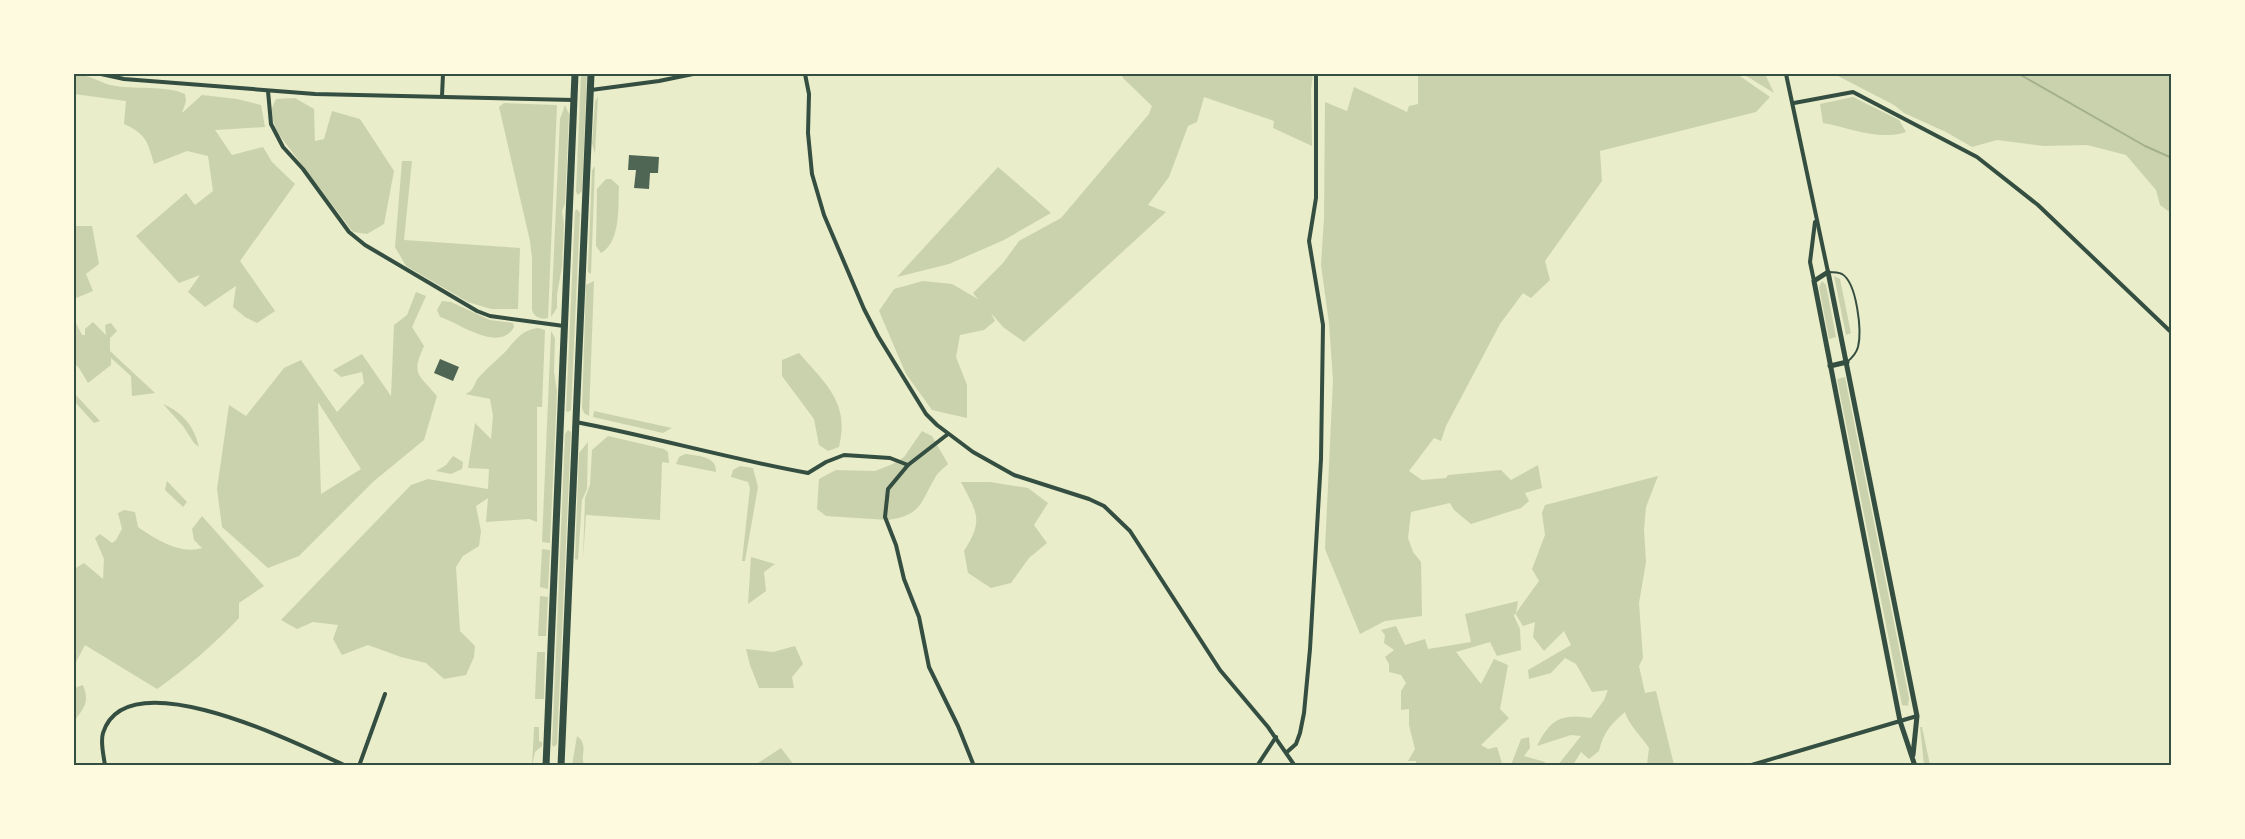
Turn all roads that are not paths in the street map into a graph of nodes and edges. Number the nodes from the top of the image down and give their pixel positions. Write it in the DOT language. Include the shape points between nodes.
graph roads {
  1 [pos="101,74"];
  2 [pos="443,74"];
  3 [pos="575,74"];
  4 [pos="591,74"];
  5 [pos="693,74"];
  6 [pos="806,74"];
  7 [pos="1316,74"];
  8 [pos="1786,74"];
  9 [pos="590,90"];
  10 [pos="268,91"];
  11 [pos="442,96"];
  12 [pos="574,100"];
  13 [pos="1794,103"];
  14 [pos="570,204"];
  15 [pos="586,207"];
  16 [pos="1816,218"];
  17 [pos="1828,272"];
  18 [pos="1814,281"];
  19 [pos="564,326"];
  20 [pos="2172,333"];
  21 [pos="1847,362"];
  22 [pos="1830,366"];
  23 [pos="561,412"];
  24 [pos="576,422"];
  25 [pos="948,434"];
  26 [pos="908,465"];
  27 [pos="385,694"];
  28 [pos="1917,716"];
  29 [pos="1900,721"];
  30 [pos="1276,737"];
  31 [pos="1287,752"];
  32 [pos="1912,755"];
  33 [pos="547,756"];
  34 [pos="562,756"];
  35 [pos="105,765"];
  36 [pos="346,765"];
  37 [pos="359,765"];
  38 [pos="546,765"];
  39 [pos="561,765"];
  40 [pos="974,765"];
  41 [pos="1257,765"];
  42 [pos="1295,765"];
  43 [pos="1748,765"];
  44 [pos="1915,765"];
  1 -- 10 [label="street"];
  2 -- 11 [label="street"];
  3 -- 12 [label="highway"];
  4 -- 9 [label="highway"];
  5 -- 9 [label="street"];
  6 -- 25 [label="street" via="811,165 824,215 878,336 927,414"];
  7 -- 31 [label="street" via="1316,198 1309,241 1323,325 1321,459 1304,713 1296,744"];
  8 -- 13 [label="street"];
  9 -- 15 [label="highway"];
  10 -- 11 [label="street"];
  10 -- 19 [label="street" via="271,124 283,147 349,232 365,245 477,311"];
  11 -- 12 [label="street"];
  12 -- 14 [label="highway"];
  13 -- 16 [label="street"];
  13 -- 20 [label="street" via="1853,93 1977,157 2038,205"];
  14 -- 15 [label="highway" via="578,201"];
  14 -- 19 [label="highway"];
  15 -- 24 [label="highway"];
  16 -- 17 [label="street"];
  16 -- 18 [label="street" via="1810,262"];
  17 -- 18 [label="street"];
  17 -- 21 [label="street"];
  17 -- 21 [label="lane" via="1843,275 1854,294 1858,349"];
  18 -- 22 [label="street"];
  19 -- 23 [label="highway"];
  21 -- 22 [label="street"];
  21 -- 28 [label="street"];
  22 -- 29 [label="street"];
  23 -- 24 [label="highway" via="566,420"];
  23 -- 33 [label="highway"];
  24 -- 26 [label="street" via="808,473 843,455 890,458"];
  24 -- 34 [label="highway"];
  25 -- 26 [label="street"];
  25 -- 30 [label="street" via="1014,475 1089,499 1118,517 1220,670"];
  26 -- 40 [label="street" via="888,489 885,517 919,616 932,674"];
  27 -- 37 [label="street"];
  28 -- 29 [label="street"];
  28 -- 32 [label="street"];
  29 -- 32 [label="street"];
  29 -- 43 [label="street"];
  30 -- 31 [label="street"];
  30 -- 41 [label="street"];
  31 -- 42 [label="street"];
  32 -- 44 [label="street"];
  33 -- 34 [label="highway" via="555,752"];
  33 -- 38 [label="highway"];
  34 -- 39 [label="highway"];
  35 -- 36 [label="street" via="102,736 114,715 142,703 161,702 186,705 257,726"];
}
